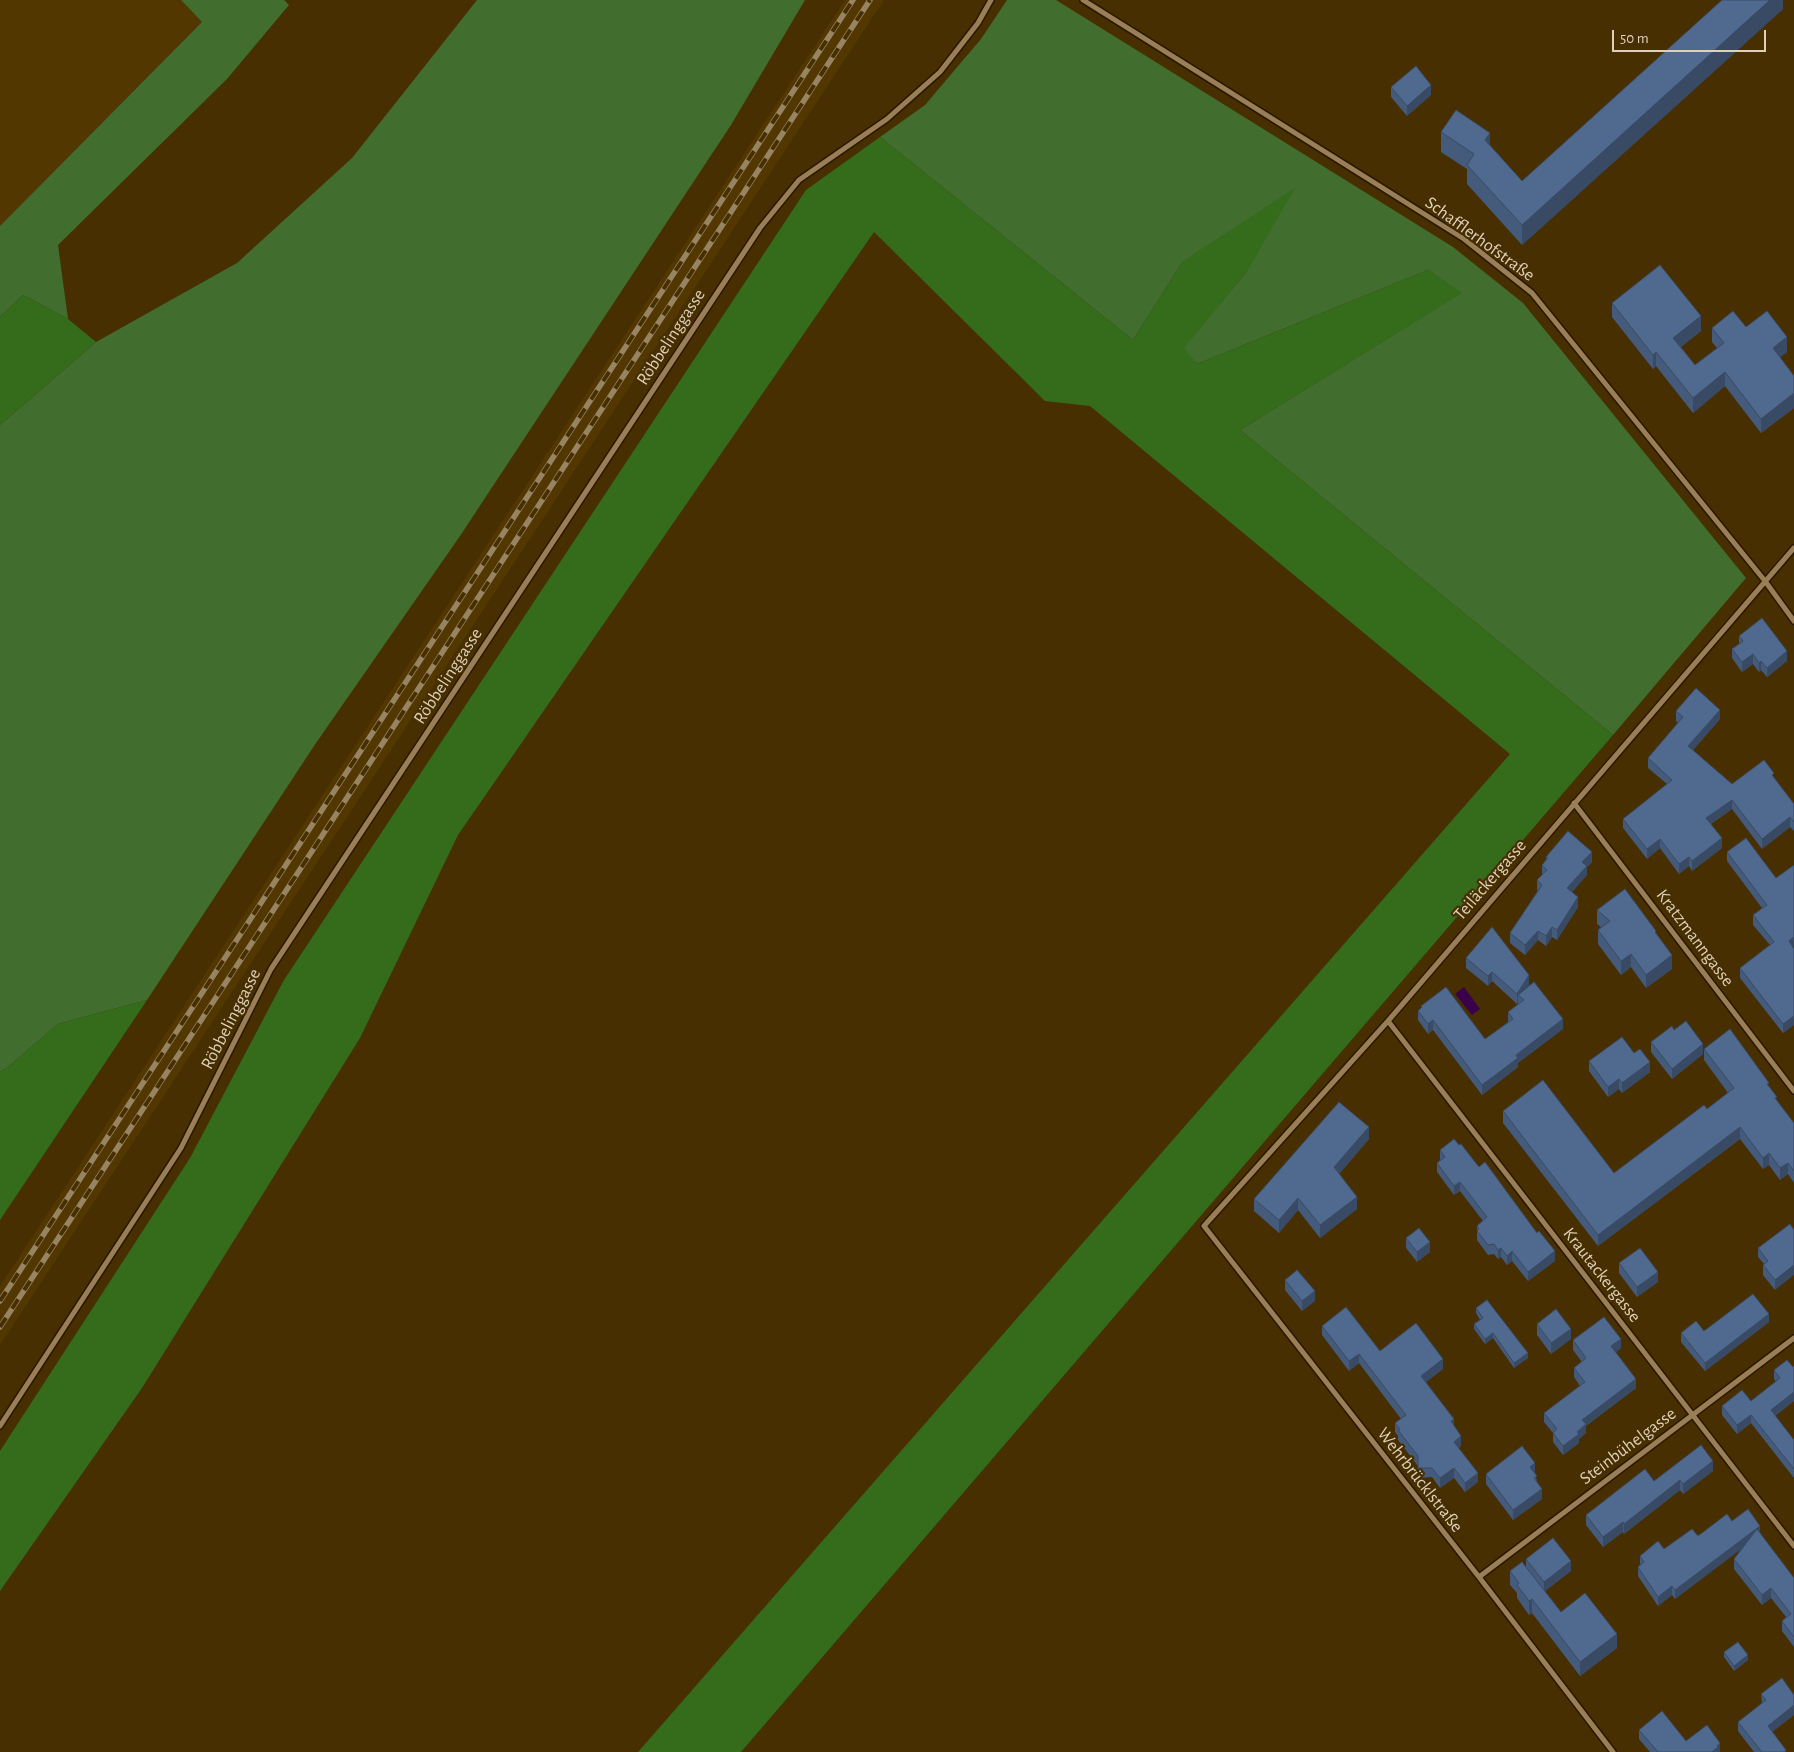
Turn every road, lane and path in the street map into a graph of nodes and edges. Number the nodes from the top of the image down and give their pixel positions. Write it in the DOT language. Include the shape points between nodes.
graph roads {
  1 [pos="991,0"];
  2 [pos="1083,0"];
  3 [pos="1794,548"];
  4 [pos="1764,581"];
  5 [pos="1794,621"];
  6 [pos="1574,803"];
  7 [pos="1388,1021"];
  8 [pos="1794,1091"];
  9 [pos="1204,1226"];
  10 [pos="1794,1338"];
  11 [pos="1693,1414"];
  12 [pos="0,1426"];
  13 [pos="1794,1546"];
  14 [pos="1479,1577"];
  15 [pos="1613,1752"];
  1 -- 12 [label="street, Röbbelinggasse" via="978,23 940,72 887,119 799,180 760,228 271,969 181,1148"];
  2 -- 4 [label="street, Schafflerhofstraße" via="1464,239 1532,293"];
  3 -- 4 [label="street, Teiläckergasse"];
  4 -- 5 [label="street, Schafflerhofstraße"];
  4 -- 6 [label="street, Teiläckergasse"];
  6 -- 7 [label="street, Teiläckergasse"];
  6 -- 8 [label="street, Kratzmanngasse"];
  7 -- 9 [label="street, Teiläckergasse"];
  7 -- 11 [label="street, Krautackergasse"];
  9 -- 14 [label="street, Wehrbrücklstraße"];
  10 -- 11 [label="street, Steinbühelgasse"];
  11 -- 13 [label="street, Krautackergasse"];
  11 -- 14 [label="street, Steinbühelgasse"];
  14 -- 15 [label="street, Wehrbrücklstraße"];
}
